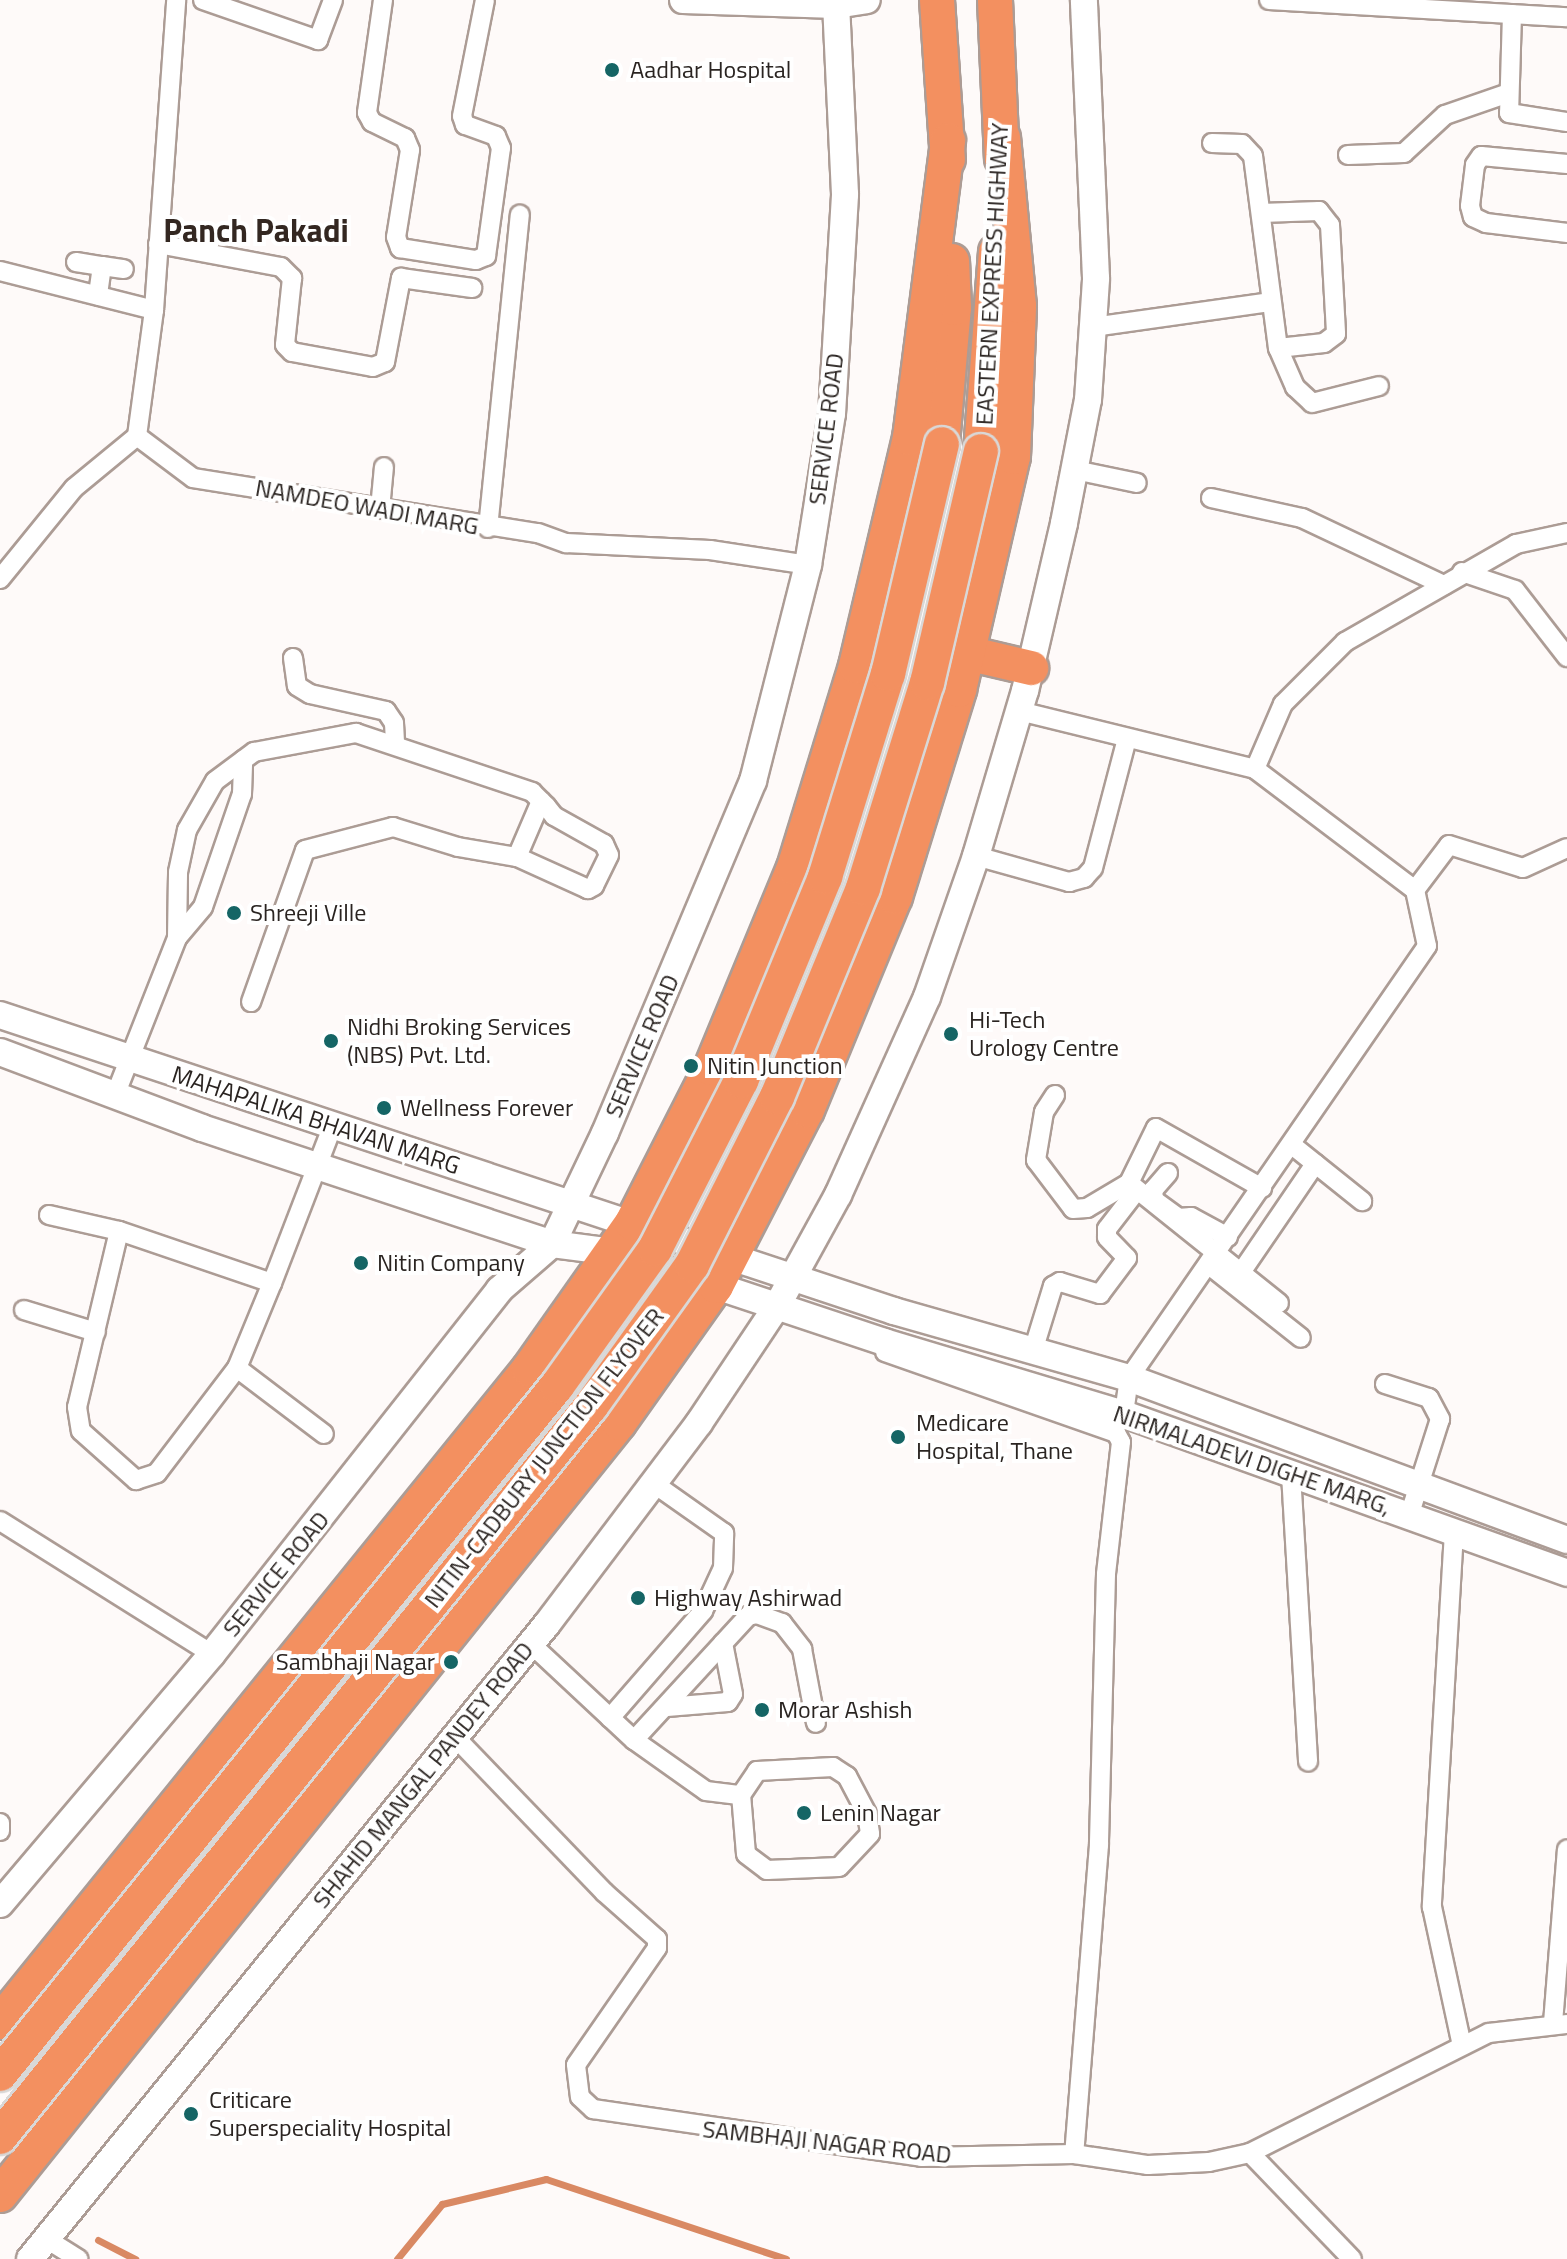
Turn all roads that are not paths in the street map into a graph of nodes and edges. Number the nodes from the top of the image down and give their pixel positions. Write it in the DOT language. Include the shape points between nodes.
graph roads {
  1 [pos="176,0"];
  2 [pos="203,0"];
  3 [pos="333,0"];
  4 [pos="383,0"];
  5 [pos="485,0"];
  6 [pos="683,0"];
  7 [pos="867,0"];
  8 [pos="937,0"];
  9 [pos="995,0"];
  10 [pos="1084,0"];
  11 [pos="1269,0"];
  12 [pos="836,3"];
  13 [pos="1461,6"];
  14 [pos="1512,14"];
  15 [pos="1567,17"];
  16 [pos="1506,94"];
  17 [pos="1567,122"];
  18 [pos="1003,138"];
  19 [pos="948,140"];
  20 [pos="1212,143"];
  21 [pos="1348,155"];
  22 [pos="1567,164"];
  23 [pos="1261,213"];
  24 [pos="520,215"];
  25 [pos="1567,233"];
  26 [pos="158,244"];
  27 [pos="76,262"];
  28 [pos="102,266"];
  29 [pos="124,269"];
  30 [pos="0,271"];
  31 [pos="472,288"];
  32 [pos="98,296"];
  33 [pos="1271,302"];
  34 [pos="154,310"];
  35 [pos="1093,327"];
  36 [pos="1278,348"];
  37 [pos="1379,386"];
  38 [pos="137,436"];
  39 [pos="942,444"];
  40 [pos="981,451"];
  41 [pos="384,467"];
  42 [pos="1075,470"];
  43 [pos="1137,483"];
  44 [pos="1211,498"];
  45 [pos="380,509"];
  46 [pos="488,528"];
  47 [pos="1567,533"];
  48 [pos="808,565"];
  49 [pos="1462,572"];
  50 [pos="0,579"];
  51 [pos="1444,585"];
  52 [pos="967,653"];
  53 [pos="1567,657"];
  54 [pos="293,658"];
  55 [pos="1031,668"];
  56 [pos="1019,711"];
  57 [pos="1127,738"];
  58 [pos="395,745"];
  59 [pos="243,760"];
  60 [pos="1255,769"];
  61 [pos="541,801"];
  62 [pos="1567,848"];
  63 [pos="976,856"];
  64 [pos="517,857"];
  65 [pos="1415,890"];
  66 [pos="177,938"];
  67 [pos="251,1002"];
  68 [pos="0,1015"];
  69 [pos="44,1031"];
  70 [pos="0,1052"];
  71 [pos="129,1060"];
  72 [pos="36,1064"];
  73 [pos="116,1093"];
  74 [pos="1055,1095"];
  75 [pos="333,1125"];
  76 [pos="1292,1145"];
  77 [pos="1315,1164"];
  78 [pos="317,1166"];
  79 [pos="1168,1173"];
  80 [pos="1133,1186"];
  81 [pos="1262,1188"];
  82 [pos="1153,1201"];
  83 [pos="1362,1201"];
  84 [pos="571,1203"];
  85 [pos="49,1215"];
  86 [pos="632,1223"];
  87 [pos="119,1231"];
  88 [pos="552,1244"];
  89 [pos="1218,1251"];
  90 [pos="614,1252"];
  91 [pos="1242,1271"];
  92 [pos="724,1272"];
  93 [pos="793,1275"];
  94 [pos="272,1283"];
  95 [pos="1279,1303"];
  96 [pos="777,1306"];
  97 [pos="24,1310"];
  98 [pos="564,1322"];
  99 [pos="96,1332"];
  100 [pos="1301,1338"];
  101 [pos="884,1342"];
  102 [pos="1033,1351"];
  103 [pos="237,1368"];
  104 [pos="1129,1378"];
  105 [pos="1385,1384"];
  106 [pos="645,1387"];
  107 [pos="1124,1414"];
  108 [pos="324,1434"];
  109 [pos="1291,1474"];
  110 [pos="653,1483"];
  111 [pos="1420,1487"];
  112 [pos="1409,1516"];
  113 [pos="0,1521"];
  114 [pos="1454,1532"];
  115 [pos="1567,1540"];
  116 [pos="1567,1573"];
  117 [pos="723,1643"];
  118 [pos="531,1644"];
  119 [pos="212,1654"];
  120 [pos="667,1707"];
  121 [pos="610,1718"];
  122 [pos="816,1723"];
  123 [pos="455,1737"];
  124 [pos="634,1740"];
  125 [pos="1308,1761"];
  126 [pos="741,1795"];
  127 [pos="0,1823"];
  128 [pos="0,1831"];
  129 [pos="1567,1850"];
  130 [pos="0,1904"];
  131 [pos="0,2022"];
  132 [pos="1560,2024"];
  133 [pos="1462,2046"];
  134 [pos="0,2074"];
  135 [pos="0,2137"];
  136 [pos="1250,2153"];
  137 [pos="1074,2154"];
  138 [pos="0,2195"];
  139 [pos="39,2250"];
  140 [pos="78,2259"];
  141 [pos="1352,2259"];
  1 -- 26 [label="street"];
  2 -- 3 [label="street" via="318,40"];
  4 -- 5 [label="street" via="367,113 372,122 405,138 410,150 396,237 400,248 476,260 486,256 501,148 496,136 465,125 462,116"];
  6 -- 12 [label="street"];
  7 -- 12 [label="street"];
  8 -- 19 [label="highway, EASTERN EXPRESS HIGHWAY"];
  9 -- 18 [label="highway, EASTERN EXPRESS HIGHWAY"];
  10 -- 35 [label="street" via="1096,278"];
  11 -- 13 [label="street"];
  12 -- 48 [label="street, SERVICE ROAD" via="845,194 832,414"];
  13 -- 14 [label="street"];
  14 -- 15 [label="street"];
  14 -- 16 [label="street"];
  16 -- 17 [label="street" via="1509,113 1517,117"];
  16 -- 21 [label="street" via="1445,115 1404,153"];
  18 -- 40 [label="highway, EASTERN EXPRESS HIGHWAY"];
  18 -- 52 [label="highway" via="1019,306 1013,457"];
  19 -- 39 [label="highway, EASTERN EXPRESS HIGHWAY" via="954,308"];
  19 -- 86 [label="highway" via="910,438 856,666 794,868 711,1068"];
  20 -- 23 [label="street" via="1250,147"];
  22 -- 25 [label="street" via="1481,156 1470,206 1473,217 1486,223"];
  23 -- 33 [label="street"];
  23 -- 36 [label="street" via="1319,211 1330,225 1336,334 1324,343"];
  24 -- 46 [label="street"];
  26 -- 31 [label="street" via="281,267 292,278 285,345 292,352 373,367 385,362 401,278"];
  26 -- 34 [label="street"];
  27 -- 28 [label="street"];
  28 -- 29 [label="street"];
  28 -- 32 [label="street"];
  30 -- 32 [label="street"];
  32 -- 34 [label="street"];
  33 -- 35 [label="street"];
  33 -- 36 [label="street"];
  34 -- 38 [label="street"];
  35 -- 42 [label="street" via="1088,400"];
  36 -- 37 [label="street" via="1295,387 1312,403"];
  38 -- 45 [label="street, NAMDEO WADI MARG" via="193,478"];
  38 -- 50 [label="street" via="74,488"];
  39 -- 134 [label="highway, NITIN-CADBURY JUNCTION FLYOVER, bridge" via="888,674 825,877 741,1081 655,1249 557,1386"];
  40 -- 135 [label="highway, NITIN-CADBURY JUNCTION FLYOVER, bridge" via="927,683 863,888 777,1097 692,1265 582,1418"];
  41 -- 45 [label="street"];
  42 -- 43 [label="street"];
  42 -- 55 [label="street"];
  44 -- 51 [label="street" via="1302,518"];
  45 -- 46 [label="street, NAMDEO WADI MARG"];
  46 -- 48 [label="street, NAMDEO WADI MARG" via="566,543 710,550"];
  47 -- 49 [label="street" via="1516,544"];
  48 -- 84 [label="street, SERVICE ROAD" via="753,781"];
  49 -- 51 [label="street"];
  49 -- 53 [label="street" via="1515,590"];
  51 -- 60 [label="street" via="1345,642 1283,704"];
  52 -- 55 [label="highway"];
  52 -- 92 [label="highway" via="895,897 807,1110"];
  54 -- 58 [label="street" via="297,686 310,694 386,711 394,723"];
  55 -- 56 [label="street"];
  56 -- 57 [label="street"];
  56 -- 63 [label="street"];
  57 -- 60 [label="street"];
  57 -- 63 [label="street" via="1093,868 1084,878 1069,882"];
  58 -- 59 [label="street" via="356,733 254,752"];
  58 -- 61 [label="street" via="532,792"];
  59 -- 66 [label="street" via="242,794 203,907"];
  59 -- 66 [label="street" via="215,781 187,830 178,872"];
  60 -- 65 [label="street"];
  61 -- 64 [label="street"];
  61 -- 64 [label="street" via="554,816 604,844 609,855 588,889"];
  62 -- 65 [label="street" via="1523,868 1449,845"];
  63 -- 93 [label="street" via="927,997 838,1195"];
  64 -- 67 [label="street" via="458,847 393,827 305,850"];
  65 -- 76 [label="street" via="1427,946"];
  66 -- 71 [label="street"];
  68 -- 69 [label="street, MAHAPALIKA BHAVAN MARG"];
  69 -- 71 [label="street, MAHAPALIKA BHAVAN MARG"];
  69 -- 72 [label="street"];
  70 -- 72 [label="street, MAHAPALIKA BHAVAN MARG"];
  71 -- 73 [label="street"];
  71 -- 75 [label="street, MAHAPALIKA BHAVAN MARG"];
  72 -- 73 [label="street, MAHAPALIKA BHAVAN MARG"];
  73 -- 78 [label="street, MAHAPALIKA BHAVAN MARG"];
  74 -- 80 [label="street" via="1044,1112 1036,1160 1073,1209 1087,1208"];
  75 -- 78 [label="street"];
  75 -- 84 [label="street, MAHAPALIKA BHAVAN MARG"];
  76 -- 77 [label="street"];
  76 -- 81 [label="street"];
  77 -- 83 [label="street"];
  77 -- 91 [label="street"];
  78 -- 88 [label="street, MAHAPALIKA BHAVAN MARG"];
  78 -- 94 [label="street"];
  79 -- 82 [label="street" via="1153,1190"];
  80 -- 81 [label="street" via="1156,1128"];
  80 -- 82 [label="street"];
  80 -- 102 [label="street" via="1107,1229 1107,1237 1127,1258 1100,1294 1060,1282 1053,1286"];
  81 -- 89 [label="street"];
  82 -- 89 [label="street" via="1179,1218 1191,1217"];
  84 -- 86 [label="street, MAHAPALIKA BHAVAN MARG"];
  84 -- 88 [label="street, SERVICE ROAD"];
  85 -- 87 [label="street"];
  86 -- 90 [label="highway"];
  86 -- 92 [label="street, NIRMALADEVI DIGHE MARG,"];
  87 -- 94 [label="street"];
  87 -- 99 [label="street"];
  88 -- 90 [label="street, MAHAPALIKA BHAVAN MARG"];
  88 -- 119 [label="street, SERVICE ROAD" via="499,1290"];
  89 -- 91 [label="street"];
  89 -- 100 [label="street"];
  89 -- 104 [label="street"];
  90 -- 92 [label="street, NIRMALADEVI DIGHE MARG,"];
  90 -- 98 [label="highway"];
  91 -- 95 [label="street"];
  92 -- 93 [label="street, NIRMALADEVI DIGHE MARG,"];
  92 -- 96 [label="street, NIRMALADEVI DIGHE MARG,"];
  92 -- 106 [label="highway"];
  93 -- 96 [label="street, SHAHID MANGAL PANDEY ROAD"];
  93 -- 102 [label="street, NIRMALADEVI DIGHE MARG,"];
  94 -- 103 [label="street"];
  96 -- 101 [label="street, NIRMALADEVI DIGHE MARG,"];
  96 -- 110 [label="street, SHAHID MANGAL PANDEY ROAD"];
  97 -- 99 [label="street"];
  98 -- 106 [label="highway" via="626,1334 640,1353"];
  98 -- 131 [label="highway"];
  99 -- 103 [label="street" via="77,1419 81,1431 136,1480 157,1473"];
  101 -- 107 [label="street, NIRMALADEVI DIGHE MARG,"];
  101 -- 137 [label="street" via="884,1352 910,1364 1116,1433 1121,1442 1106,1574 1099,1845"];
  102 -- 104 [label="street, NIRMALADEVI DIGHE MARG,"];
  103 -- 108 [label="street"];
  104 -- 107 [label="street"];
  104 -- 111 [label="street, NIRMALADEVI DIGHE MARG,"];
  105 -- 111 [label="street" via="1429,1398 1437,1406 1441,1425"];
  106 -- 138 [label="highway" via="424,1671"];
  107 -- 109 [label="street, NIRMALADEVI DIGHE MARG,"];
  109 -- 112 [label="street, NIRMALADEVI DIGHE MARG,"];
  109 -- 125 [label="street"];
  110 -- 118 [label="street, SHAHID MANGAL PANDEY ROAD"];
  110 -- 121 [label="street" via="724,1533 723,1568 703,1611"];
  111 -- 112 [label="street"];
  111 -- 115 [label="street, NIRMALADEVI DIGHE MARG,"];
  112 -- 114 [label="street, NIRMALADEVI DIGHE MARG,"];
  113 -- 119 [label="street"];
  114 -- 116 [label="street, NIRMALADEVI DIGHE MARG,"];
  114 -- 133 [label="street" via="1432,1907"];
  117 -- 120 [label="street"];
  117 -- 120 [label="street" via="733,1694 728,1702"];
  117 -- 122 [label="street" via="748,1616 782,1623 809,1665"];
  118 -- 121 [label="street"];
  118 -- 123 [label="street, SHAHID MANGAL PANDEY ROAD"];
  119 -- 130 [label="street, SERVICE ROAD"];
  120 -- 124 [label="street"];
  121 -- 124 [label="street"];
  123 -- 137 [label="street, SAMBHAJI NAGAR ROAD" via="604,1892 657,1939 657,1948 576,2065 580,2097 593,2109 922,2157"];
  123 -- 139 [label="street, SHAHID MANGAL PANDEY ROAD"];
  124 -- 126 [label="street" via="682,1779 706,1791"];
  126 -- 126 [label="street" via="757,1771 833,1767 847,1776 867,1814 870,1834 839,1867 767,1870 746,1854"];
  127 -- 128 [label="street"];
  129 -- 132 [label="street"];
  132 -- 133 [label="street, SAMBHAJI NAGAR ROAD" via="1489,2033"];
  133 -- 136 [label="street, SAMBHAJI NAGAR ROAD"];
  136 -- 137 [label="street, SAMBHAJI NAGAR ROAD" via="1209,2162 1148,2165"];
  136 -- 141 [label="street"];
  139 -- 140 [label="street"];
}
